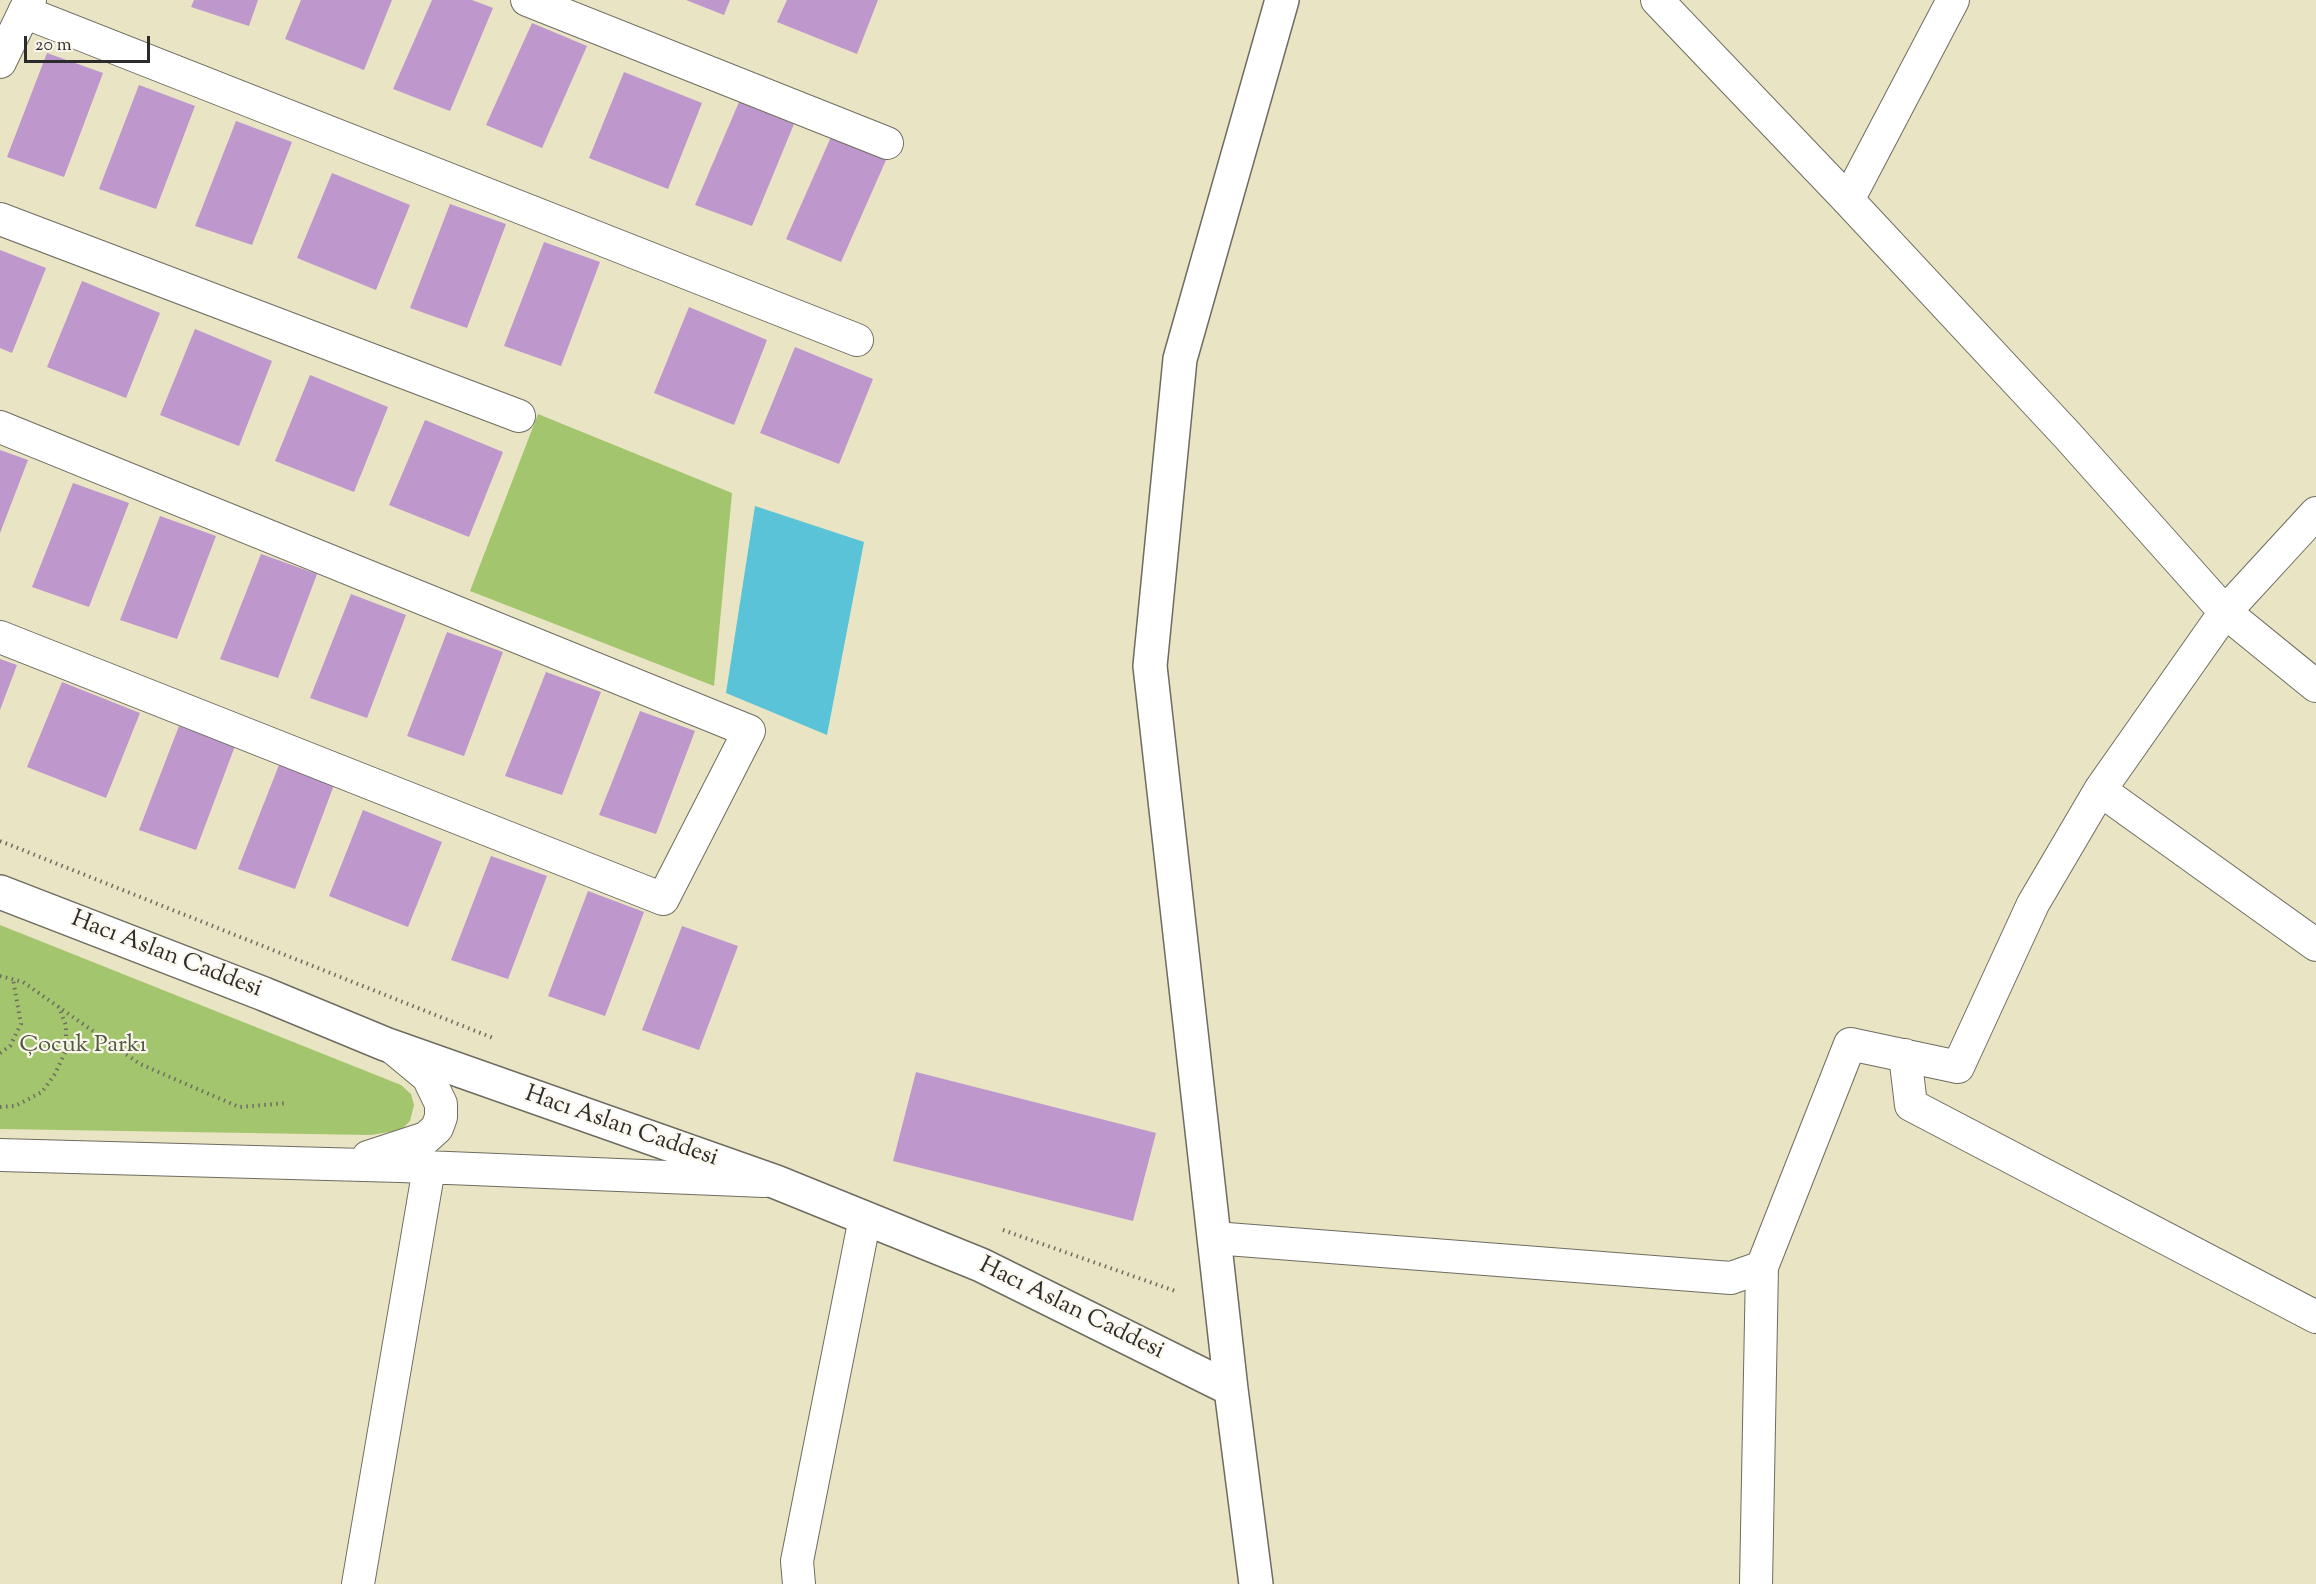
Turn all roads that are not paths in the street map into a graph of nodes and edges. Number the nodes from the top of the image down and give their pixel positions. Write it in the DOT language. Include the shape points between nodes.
graph roads {
  1 [pos="527,0"];
  2 [pos="1282,0"];
  3 [pos="1657,0"];
  4 [pos="1953,0"];
  5 [pos="27,6"];
  6 [pos="0,62"];
  7 [pos="887,143"];
  8 [pos="1848,200"];
  9 [pos="0,219"];
  10 [pos="857,340"];
  11 [pos="519,416"];
  12 [pos="0,427"];
  13 [pos="2316,513"];
  14 [pos="2225,612"];
  15 [pos="0,637"];
  16 [pos="2316,686"];
  17 [pos="2100,790"];
  18 [pos="0,892"];
  19 [pos="2316,945"];
  20 [pos="392,1047"];
  21 [pos="1905,1055"];
  22 [pos="0,1155"];
  23 [pos="345,1164"];
  24 [pos="429,1168"];
  25 [pos="776,1182"];
  26 [pos="865,1218"];
  27 [pos="1215,1238"];
  28 [pos="1762,1267"];
  29 [pos="2316,1317"];
  30 [pos="1231,1389"];
  31 [pos="358,1584"];
  32 [pos="799,1584"];
  33 [pos="1256,1584"];
  34 [pos="1756,1584"];
  1 -- 7 [label="street"];
  2 -- 27 [label="street" via="1180,359 1150,666"];
  3 -- 8 [label="street"];
  4 -- 8 [label="street"];
  5 -- 6 [label="street"];
  5 -- 10 [label="street"];
  8 -- 14 [label="street"];
  9 -- 11 [label="street"];
  12 -- 15 [label="street" via="749,731 663,899"];
  13 -- 14 [label="street"];
  14 -- 16 [label="street"];
  14 -- 17 [label="street"];
  17 -- 19 [label="street"];
  17 -- 21 [label="street" via="2033,904 1958,1067"];
  18 -- 20 [label="street, Hacı Aslan Caddesi"];
  20 -- 23 [label="street" via="428,1077 441,1104 440,1122 433,1133 418,1142"];
  20 -- 25 [label="street, Hacı Aslan Caddesi"];
  21 -- 28 [label="street" via="1850,1044"];
  21 -- 29 [label="street" via="1911,1105"];
  22 -- 23 [label="street"];
  23 -- 24 [label="street"];
  24 -- 25 [label="street"];
  24 -- 31 [label="street"];
  25 -- 26 [label="street, Hacı Aslan Caddesi"];
  26 -- 30 [label="street, Hacı Aslan Caddesi" via="981,1265"];
  26 -- 32 [label="street" via="797,1561"];
  27 -- 28 [label="street" via="1731,1278"];
  27 -- 30 [label="street"];
  28 -- 34 [label="street"];
  30 -- 33 [label="street"];
}
